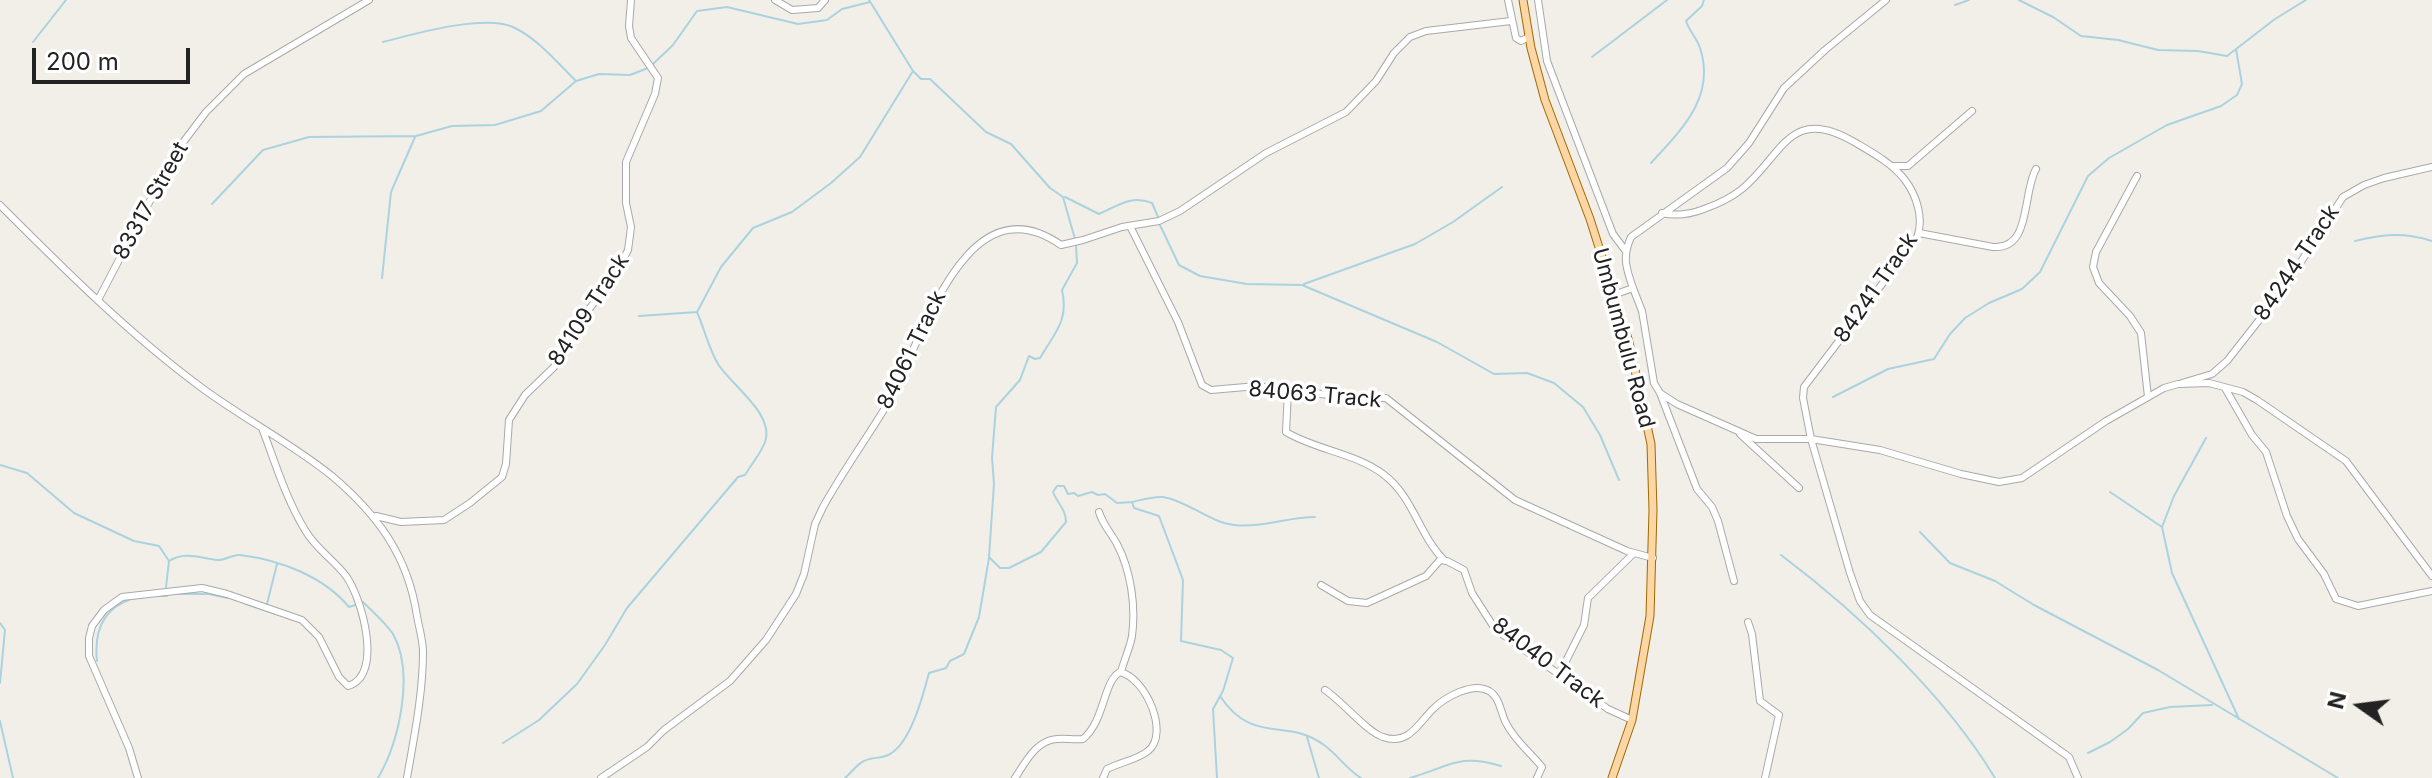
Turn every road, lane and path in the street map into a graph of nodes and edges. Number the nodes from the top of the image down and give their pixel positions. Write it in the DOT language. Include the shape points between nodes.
graph roads {
  1 [pos="369,0"];
  2 [pos="631,0"];
  3 [pos="775,0"];
  4 [pos="825,0"];
  5 [pos="1508,0"];
  6 [pos="1523,0"];
  7 [pos="1538,0"];
  8 [pos="1886,0"];
  9 [pos="1511,21"];
  10 [pos="1540,27"];
  11 [pos="1529,33"];
  12 [pos="1972,111"];
  13 [pos="1890,166"];
  14 [pos="2432,167"];
  15 [pos="2036,169"];
  16 [pos="2137,176"];
  17 [pos="0,205"];
  18 [pos="1662,213"];
  19 [pos="1130,226"];
  20 [pos="1919,233"];
  21 [pos="1625,250"];
  22 [pos="1633,288"];
  23 [pos="1613,295"];
  24 [pos="98,300"];
  25 [pos="2178,384"];
  26 [pos="2225,388"];
  27 [pos="1288,390"];
  28 [pos="1660,393"];
  29 [pos="2148,397"];
  30 [pos="262,428"];
  31 [pos="1734,428"];
  32 [pos="1811,439"];
  33 [pos="1799,488"];
  34 [pos="1099,512"];
  35 [pos="374,515"];
  36 [pos="1633,554"];
  37 [pos="1653,558"];
  38 [pos="1444,560"];
  39 [pos="2432,576"];
  40 [pos="1734,581"];
  41 [pos="1321,585"];
  42 [pos="2432,591"];
  43 [pos="1748,622"];
  44 [pos="1121,672"];
  45 [pos="1560,673"];
  46 [pos="1325,690"];
  47 [pos="1632,720"];
  48 [pos="138,778"];
  49 [pos="407,778"];
  50 [pos="601,778"];
  51 [pos="1015,778"];
  52 [pos="1103,778"];
  53 [pos="1537,778"];
  54 [pos="1612,778"];
  55 [pos="1765,778"];
  56 [pos="2078,778"];
  1 -- 24 [label="street, 83317 Street" via="244,74 206,112 175,153"];
  2 -- 35 [label="street, 84109 Track" via="631,38 658,78 626,162 631,227 625,258 554,367 509,420 502,477 444,520 401,522"];
  3 -- 4 [label="street" via="799,11 818,8"];
  5 -- 9 [label="street"];
  6 -- 11 [label="main road, Umbumbulu Road"];
  7 -- 10 [label="street"];
  8 -- 18 [label="street" via="1784,88 1727,168"];
  9 -- 11 [label="street" via="1516,38 1521,41"];
  9 -- 19 [label="street, 84061 Track" via="1410,37 1346,112 1278,146 1180,211"];
  10 -- 11 [label="street"];
  10 -- 21 [label="street" via="1547,61 1613,234"];
  11 -- 23 [label="main road, Umbumbulu Road" via="1545,100"];
  12 -- 13 [label="street" via="1908,166"];
  13 -- 18 [label="street, 84241 Track" via="1832,131 1808,130 1789,137 1743,188 1721,203 1698,212"];
  13 -- 20 [label="street, 84241 Track" via="1912,190"];
  14 -- 25 [label="street, 84244 Track" via="2364,185 2339,201 2282,291 2227,361 2212,374"];
  15 -- 20 [label="street" via="2011,245 1993,247"];
  16 -- 29 [label="street" via="2093,267 2099,283 2141,333"];
  17 -- 24 [label="street"];
  18 -- 21 [label="street" via="1631,237"];
  19 -- 27 [label="street, 84063 Track" via="1178,322 1202,385 1211,390"];
  19 -- 50 [label="street, 84061 Track" via="1061,245 1039,232 1009,230 974,249 931,307 889,402 823,507 796,594 773,631 730,681"];
  20 -- 32 [label="street, 84241 Track" via="1804,387"];
  21 -- 22 [label="street"];
  22 -- 23 [label="street"];
  22 -- 28 [label="street"];
  23 -- 37 [label="main road, Umbumbulu Road" via="1651,444"];
  24 -- 30 [label="street" via="201,387"];
  25 -- 26 [label="street"];
  25 -- 29 [label="street, 84244 Track"];
  26 -- 39 [label="street" via="2257,400 2346,461"];
  26 -- 42 [label="street" via="2266,452 2287,516 2336,599 2358,606"];
  27 -- 36 [label="street, 84063 Track" via="1386,398 1515,500"];
  27 -- 38 [label="street, 84040 Track" via="1286,432 1382,473 1410,504 1426,539"];
  28 -- 31 [label="street"];
  28 -- 40 [label="street" via="1697,489 1718,521"];
  29 -- 32 [label="street, 84244 Track" via="2022,478 1999,482 1880,450"];
  30 -- 35 [label="street" via="331,475"];
  30 -- 48 [label="street" via="306,532 360,599 364,676 348,686 319,637 302,620 227,594 202,588 122,597 92,626 89,656"];
  31 -- 32 [label="street, 84244 Track" via="1756,439"];
  31 -- 33 [label="street"];
  32 -- 56 [label="street, 84241 Track" via="1850,573 1870,615 2069,757"];
  34 -- 44 [label="street" via="1116,543 1132,595 1131,640"];
  35 -- 49 [label="street" via="412,584 423,650"];
  36 -- 37 [label="street, 84063 Track"];
  36 -- 45 [label="street" via="1588,598 1583,629"];
  37 -- 47 [label="main road, Umbumbulu Road" via="1650,616"];
  38 -- 41 [label="street" via="1426,576 1367,603 1348,601"];
  38 -- 45 [label="street, 84040 Track" via="1464,570 1495,629"];
  43 -- 55 [label="street" via="1760,701 1779,715"];
  44 -- 51 [label="street" via="1111,680 1092,732 1083,739 1045,742"];
  44 -- 52 [label="street" via="1135,679 1153,707 1154,745 1107,769"];
  45 -- 47 [label="street, 84040 Track"];
  46 -- 53 [label="street" via="1375,734 1392,739 1412,734 1456,694 1488,690 1511,732 1542,767"];
  47 -- 54 [label="main road, Umbumbulu Road"];
}
